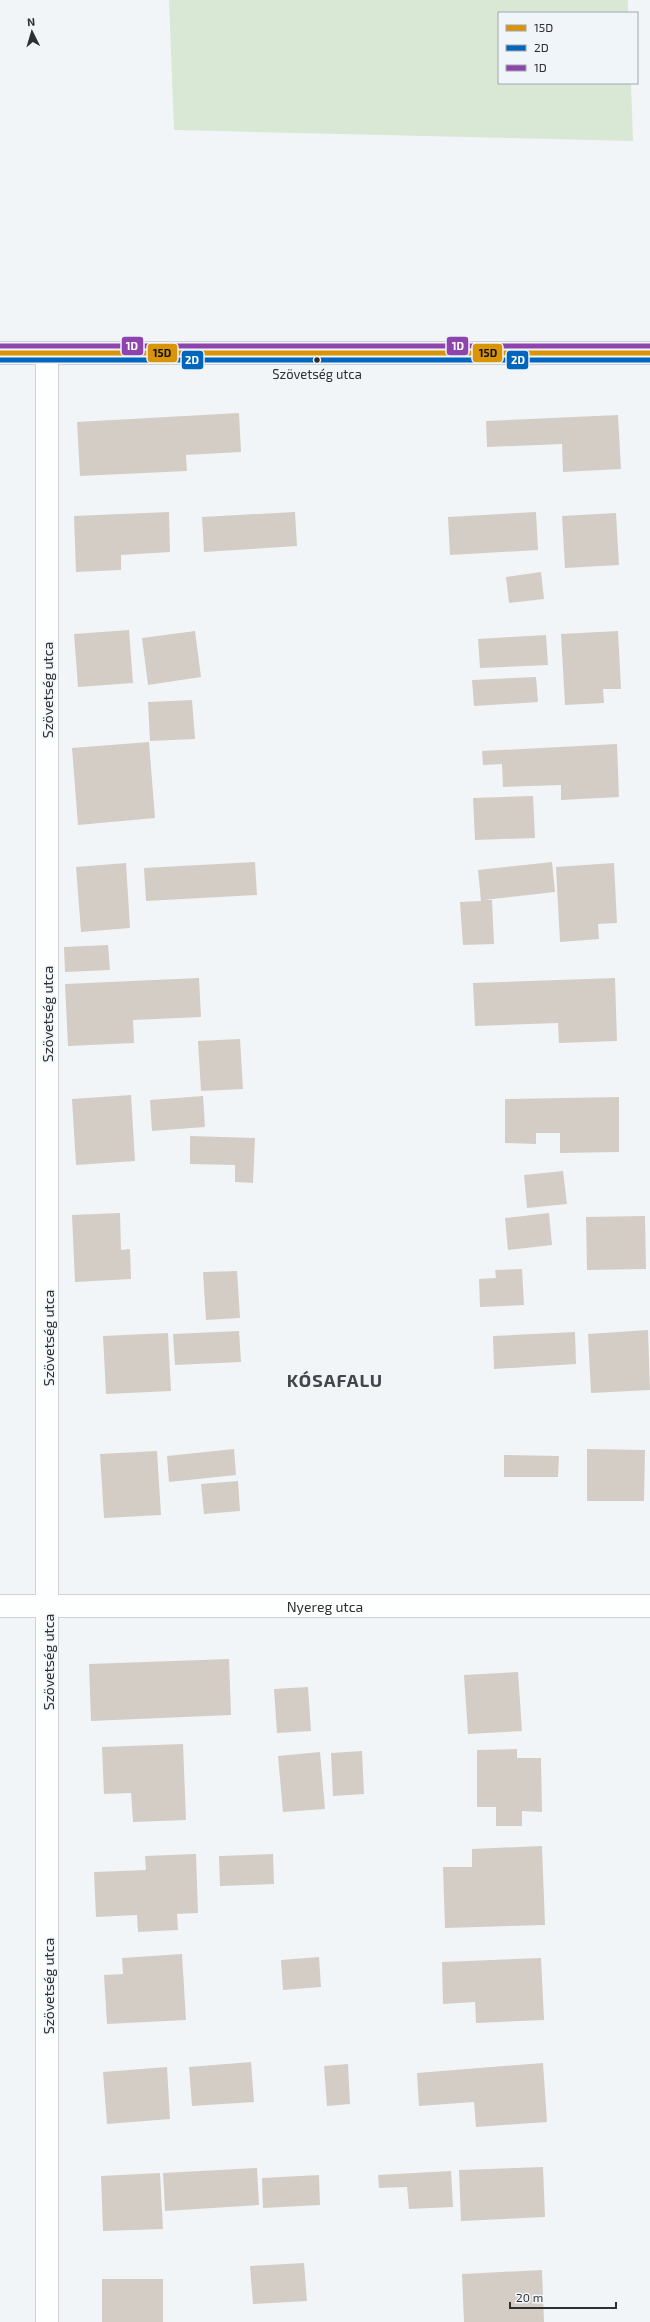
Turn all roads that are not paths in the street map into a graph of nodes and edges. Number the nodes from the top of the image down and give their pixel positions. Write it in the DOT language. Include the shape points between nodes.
graph roads {
  1 [pos="650,352"];
  2 [pos="0,353"];
  3 [pos="47,354"];
  4 [pos="0,1606"];
  5 [pos="48,1606"];
  6 [pos="650,1606"];
  7 [pos="48,2322"];
  1 -- 3 [label="street"];
  2 -- 3 [label="street"];
  3 -- 5 [label="street, Szövetség utca"];
  4 -- 5 [label="street, Nyereg utca"];
  5 -- 6 [label="street, Nyereg utca"];
  5 -- 7 [label="street, Szövetség utca"];
}
